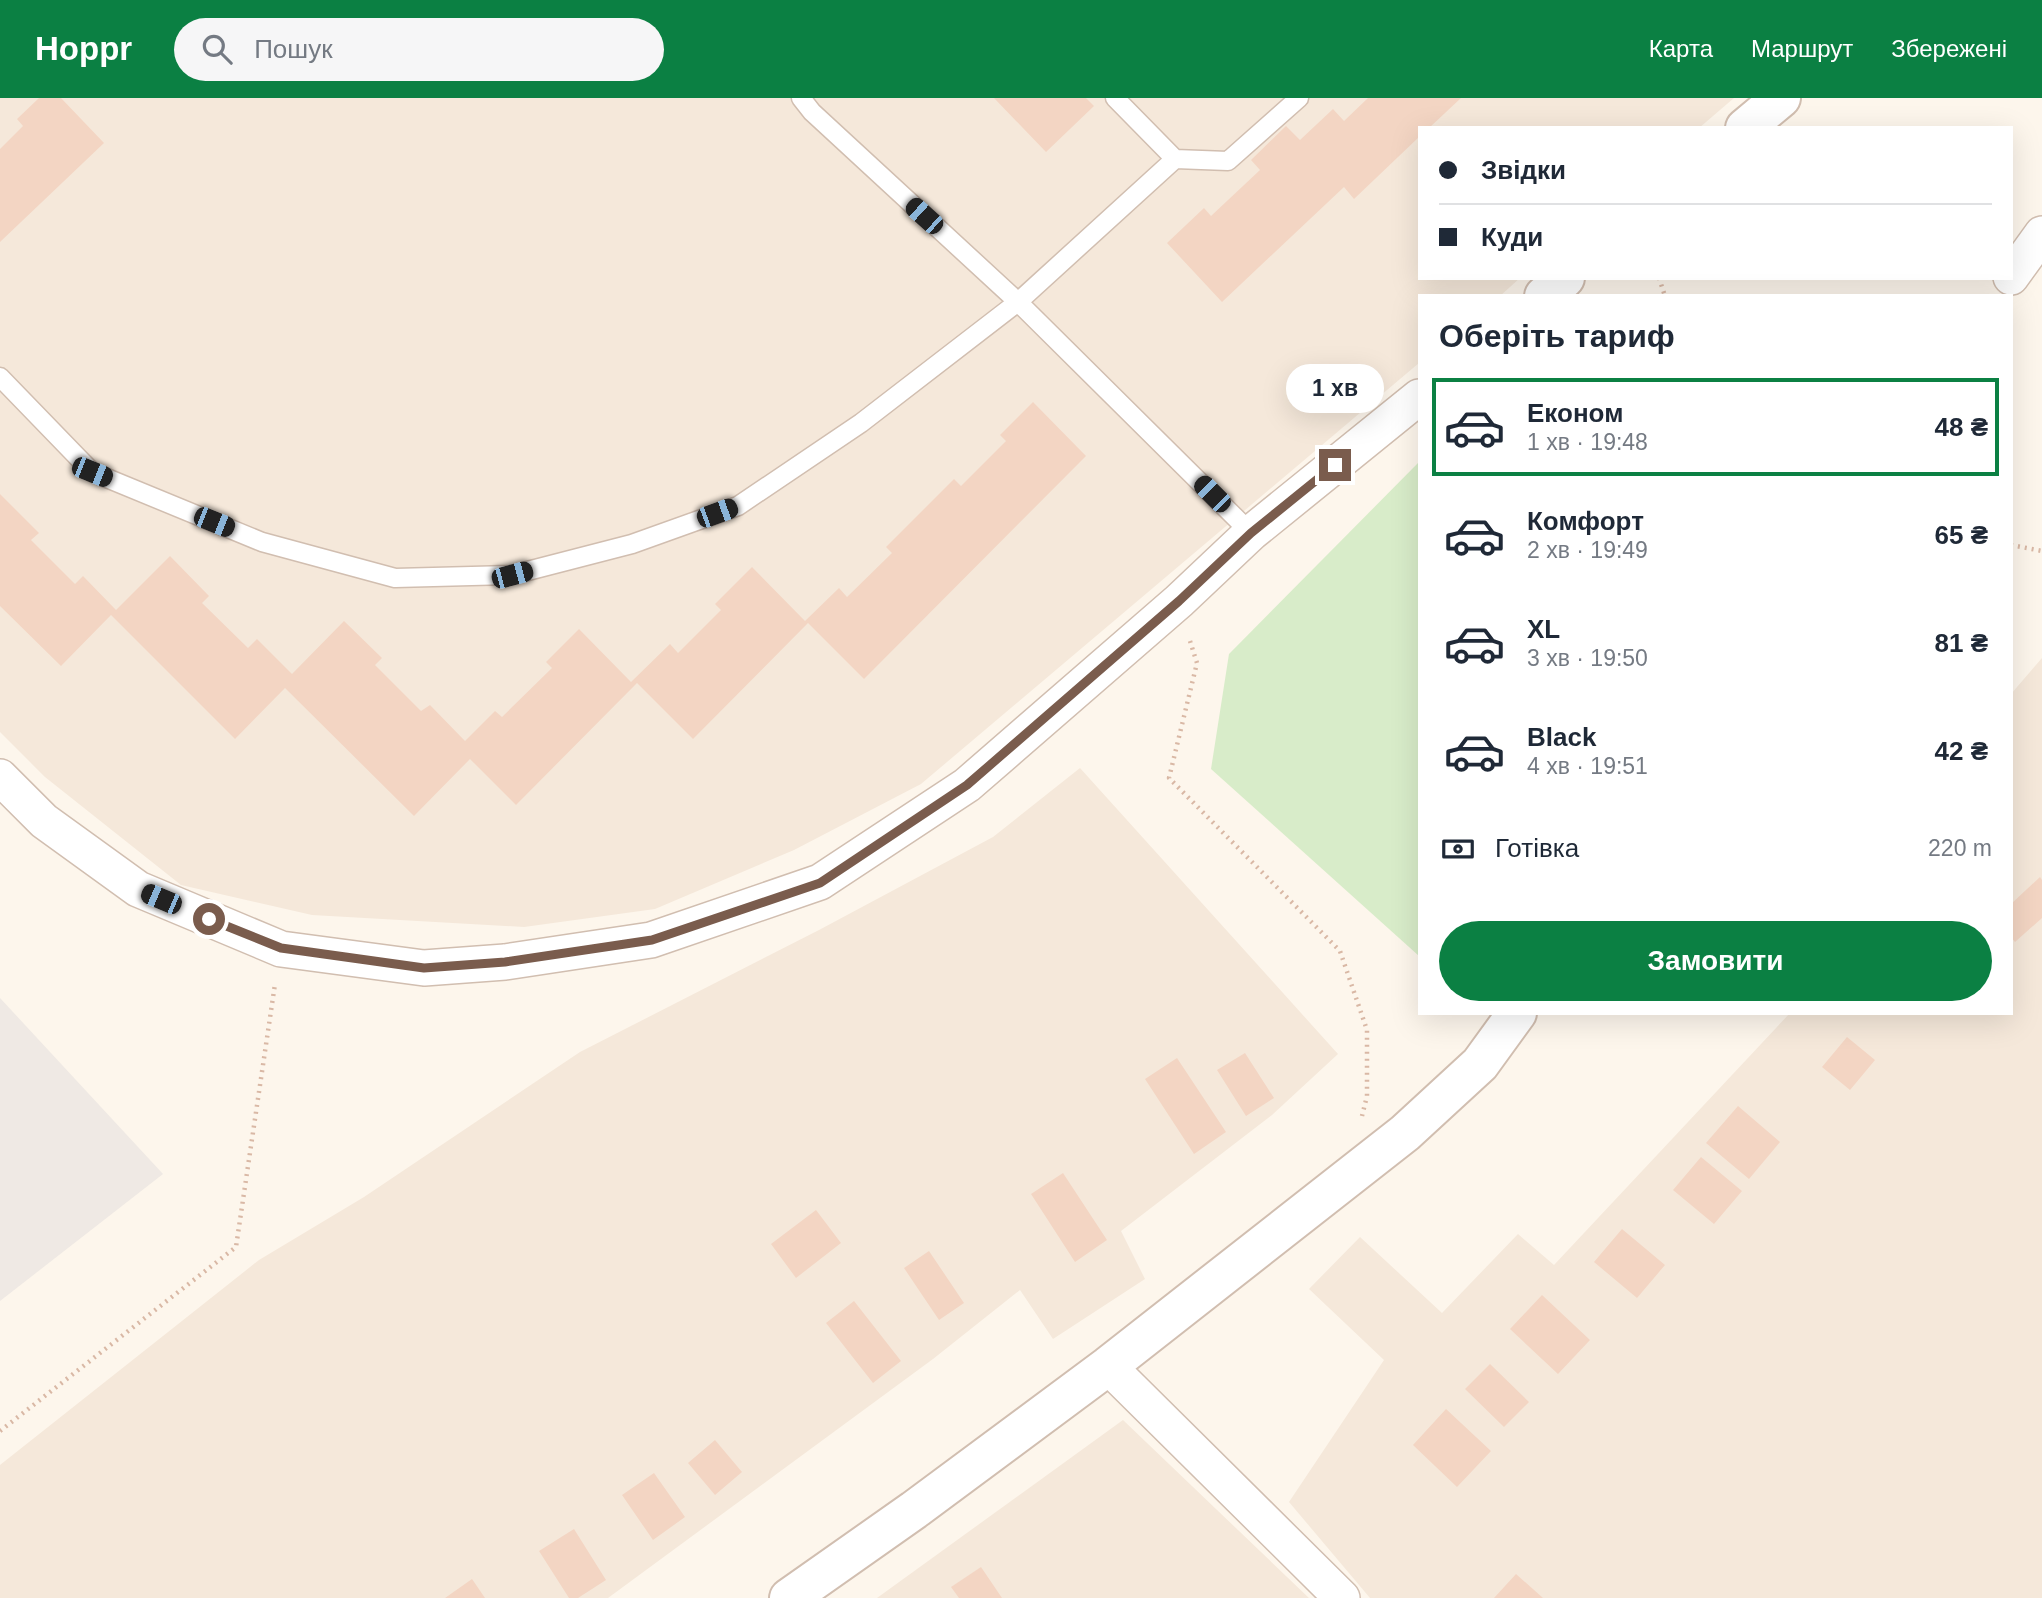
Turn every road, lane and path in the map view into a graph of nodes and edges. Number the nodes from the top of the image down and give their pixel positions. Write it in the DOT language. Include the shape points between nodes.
graph roads {
  1 [pos="801,98"];
  2 [pos="1115,98"];
  3 [pos="1299,98"];
  4 [pos="1175,159"];
  5 [pos="2042,234"];
  6 [pos="2013,274"];
  7 [pos="1563,280"];
  8 [pos="1546,294"];
  9 [pos="1018,302"];
  10 [pos="0,377"];
  11 [pos="1418,398"];
  12 [pos="1251,533"];
  13 [pos="2013,545"];
  14 [pos="2042,551"];
  15 [pos="1179,601"];
  16 [pos="0,777"];
  17 [pos="281,948"];
  18 [pos="1516,1015"];
  19 [pos="1361,1120"];
  20 [pos="1108,1366"];
  21 [pos="0,1431"];
  22 [pos="789,1598"];
  23 [pos="1342,1598"];
  1 -- 9 [label="lane"];
  2 -- 4 [label="lane"];
  3 -- 4 [label="lane" via="1228,161"];
  4 -- 9 [label="lane"];
  5 -- 6 [label="street"];
  7 -- 8 [label="street"];
  9 -- 10 [label="lane" via="861,423 738,506 632,544 512,575 395,578 262,542 92,472"];
  9 -- 12 [label="lane"];
  11 -- 12 [label="street"];
  12 -- 15 [label="street"];
  13 -- 14 [label="path"];
  15 -- 17 [label="street" via="967,785 820,883 652,940 505,962 424,968"];
  15 -- 19 [label="path" via="1197,663 1169,778 1340,951 1367,1030 1367,1096"];
  16 -- 17 [label="street" via="44,821 138,889"];
  17 -- 21 [label="path" via="236,1247"];
  18 -- 20 [label="street" via="1480,1064 1405,1133"];
  20 -- 22 [label="street"];
  20 -- 23 [label="street"];
}
